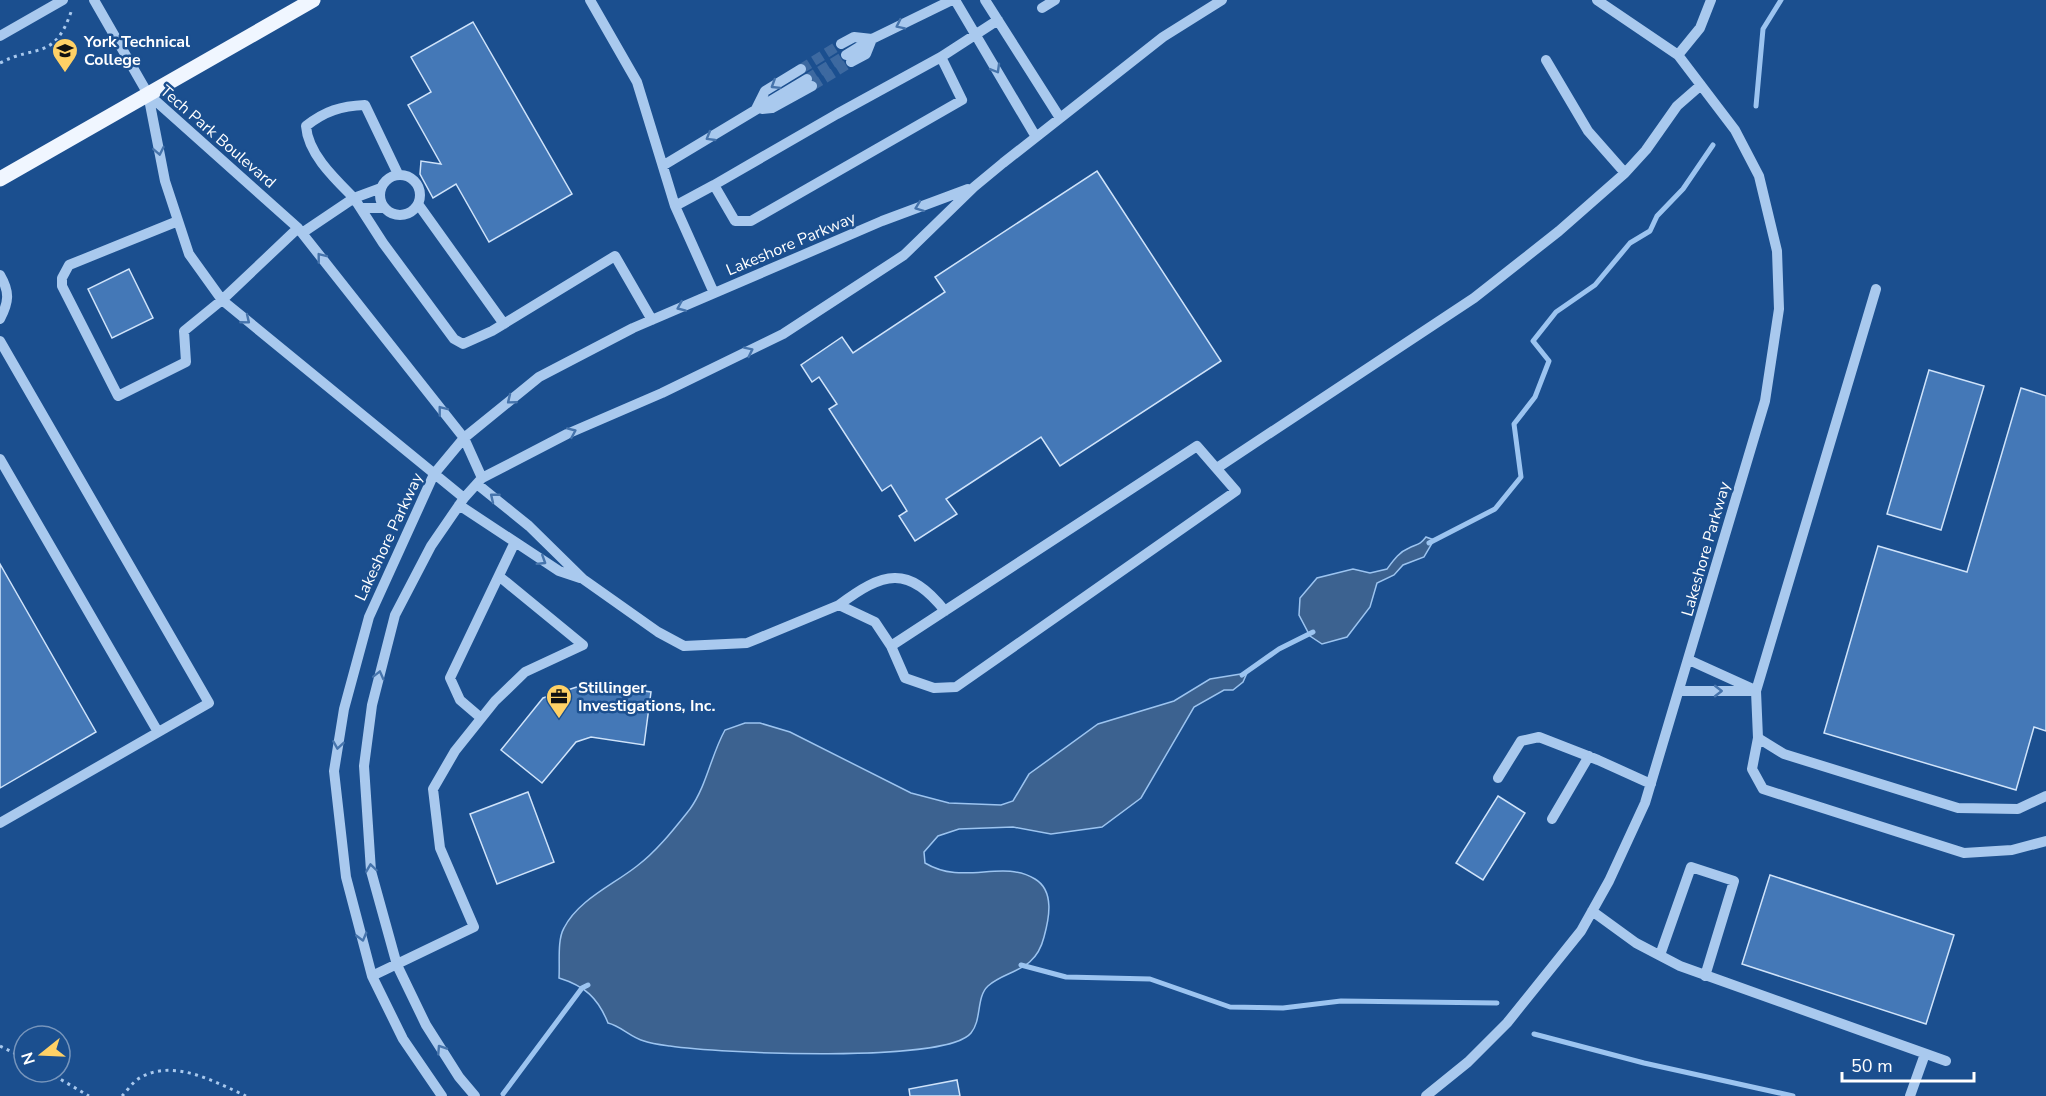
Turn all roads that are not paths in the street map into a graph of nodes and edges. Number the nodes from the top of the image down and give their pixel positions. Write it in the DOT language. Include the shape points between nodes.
graph roads {
  1 [pos="63,0"];
  2 [pos="94,0"];
  3 [pos="313,0"];
  4 [pos="590,0"];
  5 [pos="954,0"];
  6 [pos="985,0"];
  7 [pos="1055,0"];
  8 [pos="1222,0"];
  9 [pos="1597,0"];
  10 [pos="1711,0"];
  11 [pos="1042,8"];
  12 [pos="998,20"];
  13 [pos="975,33"];
  14 [pos="0,36"];
  15 [pos="872,39"];
  16 [pos="841,44"];
  17 [pos="1678,55"];
  18 [pos="941,57"];
  19 [pos="849,58"];
  20 [pos="1546,60"];
  21 [pos="1701,85"];
  22 [pos="148,94"];
  23 [pos="756,109"];
  24 [pos="1060,118"];
  25 [pos="1036,137"];
  26 [pos="664,165"];
  27 [pos="1625,173"];
  28 [pos="398,174"];
  29 [pos="0,179"];
  30 [pos="714,185"];
  31 [pos="974,187"];
  32 [pos="381,188"];
  33 [pos="354,198"];
  34 [pos="418,204"];
  35 [pos="675,206"];
  36 [pos="361,208"];
  37 [pos="384,208"];
  38 [pos="178,221"];
  39 [pos="300,231"];
  40 [pos="0,275"];
  41 [pos="1876,290"];
  42 [pos="714,293"];
  43 [pos="222,300"];
  44 [pos="0,319"];
  45 [pos="652,320"];
  46 [pos="504,324"];
  47 [pos="0,341"];
  48 [pos="464,438"];
  49 [pos="0,459"];
  50 [pos="1217,468"];
  51 [pos="434,474"];
  52 [pos="480,481"];
  53 [pos="461,501"];
  54 [pos="514,544"];
  55 [pos="500,577"];
  56 [pos="584,579"];
  57 [pos="839,605"];
  58 [pos="945,611"];
  59 [pos="891,646"];
  60 [pos="1689,660"];
  61 [pos="1680,691"];
  62 [pos="1756,691"];
  63 [pos="481,718"];
  64 [pos="158,732"];
  65 [pos="1758,738"];
  66 [pos="1589,756"];
  67 [pos="1498,778"];
  68 [pos="1651,784"];
  69 [pos="2046,796"];
  70 [pos="1552,819"];
  71 [pos="0,823"];
  72 [pos="2046,841"];
  73 [pos="1592,911"];
  74 [pos="1660,955"];
  75 [pos="397,965"];
  76 [pos="372,976"];
  77 [pos="1705,976"];
  78 [pos="1925,1054"];
  79 [pos="1946,1061"];
  80 [pos="442,1096"];
  81 [pos="475,1096"];
  82 [pos="1426,1096"];
  83 [pos="1910,1096"];
  1 -- 14 [label="street"];
  2 -- 22 [label="street"];
  3 -- 22 [label="main road"];
  4 -- 26 [label="street" via="638,82"];
  5 -- 13 [label="street"];
  5 -- 15 [label="street, one-way"];
  6 -- 12 [label="street"];
  7 -- 11 [label="street"];
  8 -- 24 [label="street, Lakeshore Parkway" via="1163,37"];
  9 -- 17 [label="street, Lakeshore Parkway"];
  10 -- 17 [label="street" via="1700,28"];
  12 -- 13 [label="street"];
  12 -- 24 [label="street"];
  13 -- 18 [label="street"];
  13 -- 25 [label="street, one-way"];
  15 -- 16 [label="street" via="854,36"];
  15 -- 19 [label="street" via="866,54"];
  17 -- 21 [label="street, Lakeshore Parkway"];
  18 -- 30 [label="street"];
  18 -- 30 [label="street" via="962,100 751,221 735,221"];
  20 -- 27 [label="street" via="1588,131"];
  21 -- 27 [label="street" via="1677,106"];
  21 -- 60 [label="street, Lakeshore Parkway" via="1735,130 1759,177 1777,251 1779,309 1765,400"];
  22 -- 29 [label="main road"];
  22 -- 38 [label="street, Tech Park Boulevard, one-way" via="165,182"];
  22 -- 39 [label="street, Tech Park Boulevard"];
  23 -- 23 [label="street, one-way" via="772,108 807,78 765,92"];
  23 -- 26 [label="street, one-way"];
  24 -- 25 [label="street, Lakeshore Parkway"];
  25 -- 31 [label="street, Lakeshore Parkway"];
  26 -- 35 [label="street"];
  27 -- 50 [label="street" via="1474,298"];
  28 -- 32 [label="street"];
  28 -- 33 [label="street" via="365,105 342,106 320,114 306,126 307,140"];
  28 -- 34 [label="street" via="418,185"];
  30 -- 35 [label="street"];
  31 -- 42 [label="street, Lakeshore Parkway, one-way" via="882,221"];
  52 -- 31 [label="street, Lakeshore Parkway, one-way" via="567,434 783,334 904,255"];
  32 -- 33 [label="street"];
  32 -- 37 [label="street"];
  33 -- 36 [label="street"];
  33 -- 39 [label="street"];
  34 -- 37 [label="street" via="402,215"];
  34 -- 46 [label="street"];
  35 -- 42 [label="street"];
  36 -- 37 [label="street"];
  36 -- 46 [label="street" via="454,339 463,344"];
  38 -- 43 [label="street, Tech Park Boulevard" via="189,254"];
  38 -- 43 [label="street" via="65,270 62,286 118,396 186,362 184,331"];
  39 -- 43 [label="street"];
  48 -- 39 [label="street, Tech Park Boulevard, one-way"];
  40 -- 44 [label="street" via="9,300"];
  41 -- 62 [label="street"];
  42 -- 45 [label="street, Lakeshore Parkway, one-way"];
  43 -- 51 [label="street, Tech Park Boulevard, one-way"];
  45 -- 46 [label="street" via="615,256"];
  45 -- 48 [label="street, Lakeshore Parkway, one-way" via="539,377"];
  47 -- 64 [label="street" via="209,703"];
  48 -- 51 [label="street, Lakeshore Parkway"];
  48 -- 52 [label="street, Tech Park Boulevard"];
  49 -- 64 [label="street"];
  50 -- 58 [label="street" via="1197,446"];
  50 -- 59 [label="street" via="1236,491 956,687 934,688 905,678"];
  51 -- 53 [label="street, Tech Park Boulevard"];
  51 -- 76 [label="street, Lakeshore Parkway, one-way" via="369,617 344,709 334,771 346,877"];
  52 -- 53 [label="street, Lakeshore Parkway"];
  56 -- 52 [label="street, one-way"];
  53 -- 54 [label="street, Tech Park Boulevard"];
  75 -- 53 [label="street, Lakeshore Parkway, one-way" via="371,872 364,766 372,705 395,615 431,546"];
  54 -- 55 [label="street"];
  54 -- 56 [label="street, Tech Park Boulevard, one-way" via="559,572"];
  55 -- 63 [label="street" via="450,678 460,700"];
  55 -- 63 [label="street" via="582,645 525,672"];
  56 -- 57 [label="street" via="684,646 747,643"];
  57 -- 58 [label="street" via="868,584 888,577 912,580 931,593"];
  57 -- 59 [label="street" via="875,622"];
  58 -- 59 [label="street"];
  60 -- 61 [label="street, Lakeshore Parkway"];
  60 -- 62 [label="street"];
  61 -- 62 [label="street, one-way"];
  61 -- 68 [label="street, Lakeshore Parkway"];
  62 -- 65 [label="street"];
  63 -- 75 [label="street" via="434,789 440,848 474,927"];
  64 -- 71 [label="street"];
  65 -- 69 [label="street" via="1784,754 1958,808 2018,809"];
  65 -- 72 [label="street" via="1752,769 1763,789 1964,853 2012,850"];
  66 -- 67 [label="street" via="1539,737 1521,741"];
  66 -- 68 [label="street"];
  66 -- 70 [label="street"];
  68 -- 73 [label="street, Lakeshore Parkway" via="1614,871"];
  73 -- 74 [label="street"];
  73 -- 82 [label="street, Lakeshore Parkway" via="1581,931 1507,1023"];
  74 -- 77 [label="street"];
  74 -- 77 [label="street" via="1691,867 1734,881"];
  75 -- 76 [label="street"];
  81 -- 75 [label="street, Lakeshore Parkway, one-way" via="426,1025"];
  76 -- 80 [label="street, Lakeshore Parkway" via="403,1039"];
  77 -- 78 [label="street"];
  78 -- 79 [label="street"];
  78 -- 83 [label="street"];
}
